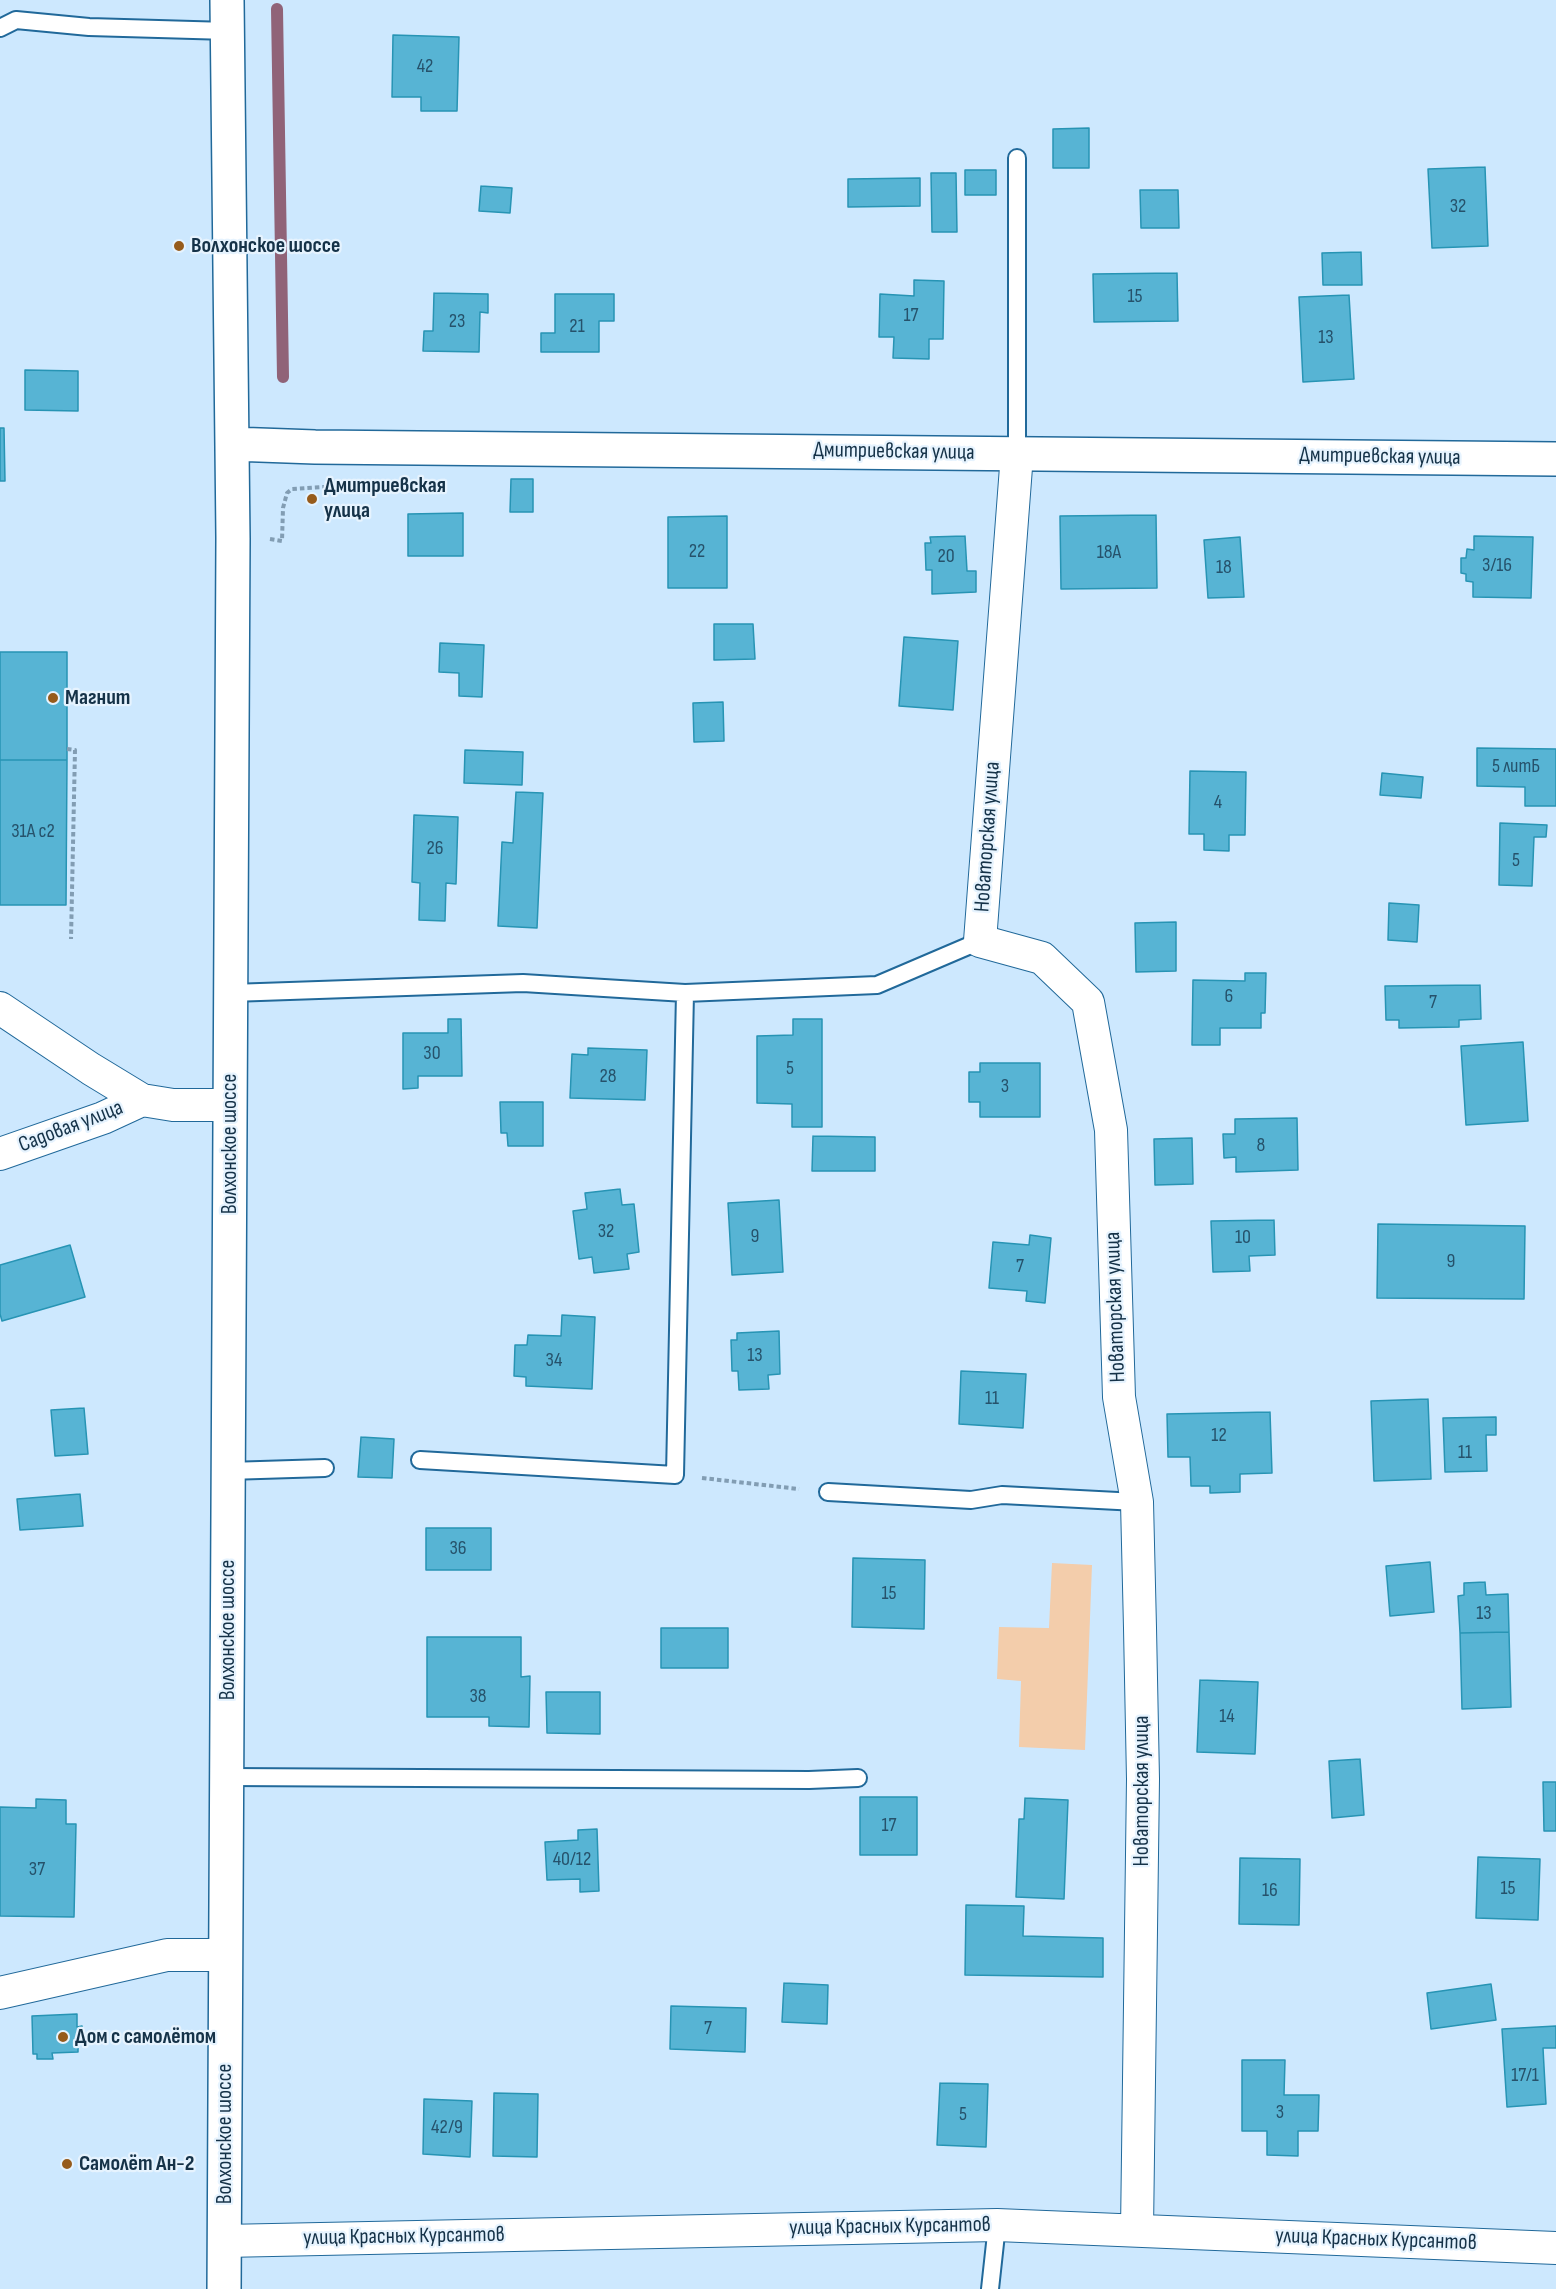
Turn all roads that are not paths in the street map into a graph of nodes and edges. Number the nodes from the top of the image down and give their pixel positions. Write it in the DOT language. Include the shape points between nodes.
graph roads {
  1 [pos="227,15"];
  2 [pos="0,28"];
  3 [pos="1017,158"];
  4 [pos="232,444"];
  5 [pos="1017,454"];
  6 [pos="1556,459"];
  7 [pos="980,941"];
  8 [pos="231,993"];
  9 [pos="685,993"];
  10 [pos="0,1008"];
  11 [pos="142,1100"];
  12 [pos="230,1105"];
  13 [pos="0,1154"];
  14 [pos="420,1460"];
  15 [pos="326,1468"];
  16 [pos="228,1471"];
  17 [pos="828,1492"];
  18 [pos="1137,1502"];
  19 [pos="227,1776"];
  20 [pos="858,1778"];
  21 [pos="226,1955"];
  22 [pos="0,1994"];
  23 [pos="998,2225"];
  24 [pos="1137,2230"];
  25 [pos="224,2241"];
  26 [pos="1556,2248"];
  27 [pos="224,2289"];
  28 [pos="990,2289"];
  1 -- 2 [label="lane" via="89,27 16,20"];
  1 -- 4 [label="main road, Волхонское шоссе"];
  3 -- 5 [label="lane"];
  4 -- 5 [label="main road, Дмитриевская улица"];
  4 -- 8 [label="main road, Волхонское шоссе"];
  5 -- 6 [label="main road, Дмитриевская улица"];
  5 -- 7 [label="street, Новаторская улица"];
  7 -- 9 [label="lane" via="877,985"];
  7 -- 18 [label="street, Новаторская улица" via="1042,958 1088,1002 1110,1130 1119,1397"];
  8 -- 9 [label="lane" via="524,983"];
  8 -- 12 [label="main road, Волхонское шоссе"];
  9 -- 14 [label="lane" via="675,1475"];
  10 -- 11 [label="street"];
  11 -- 12 [label="street" via="173,1105"];
  11 -- 13 [label="street, Садовая улица"];
  12 -- 16 [label="main road, Волхонское шоссе"];
  15 -- 16 [label="lane"];
  16 -- 19 [label="main road, Волхонское шоссе"];
  17 -- 18 [label="lane" via="971,1500 1002,1495"];
  18 -- 24 [label="street, Новаторская улица" via="1143,1779"];
  19 -- 20 [label="lane"];
  19 -- 21 [label="main road, Волхонское шоссе"];
  21 -- 22 [label="street" via="167,1955"];
  21 -- 25 [label="main road, Волхонское шоссе"];
  23 -- 24 [label="street, улица Красных Курсантов"];
  23 -- 25 [label="street, улица Красных Курсантов"];
  23 -- 28 [label="lane"];
  24 -- 26 [label="street, улица Красных Курсантов"];
  25 -- 27 [label="main road, Волхонское шоссе"];
}
